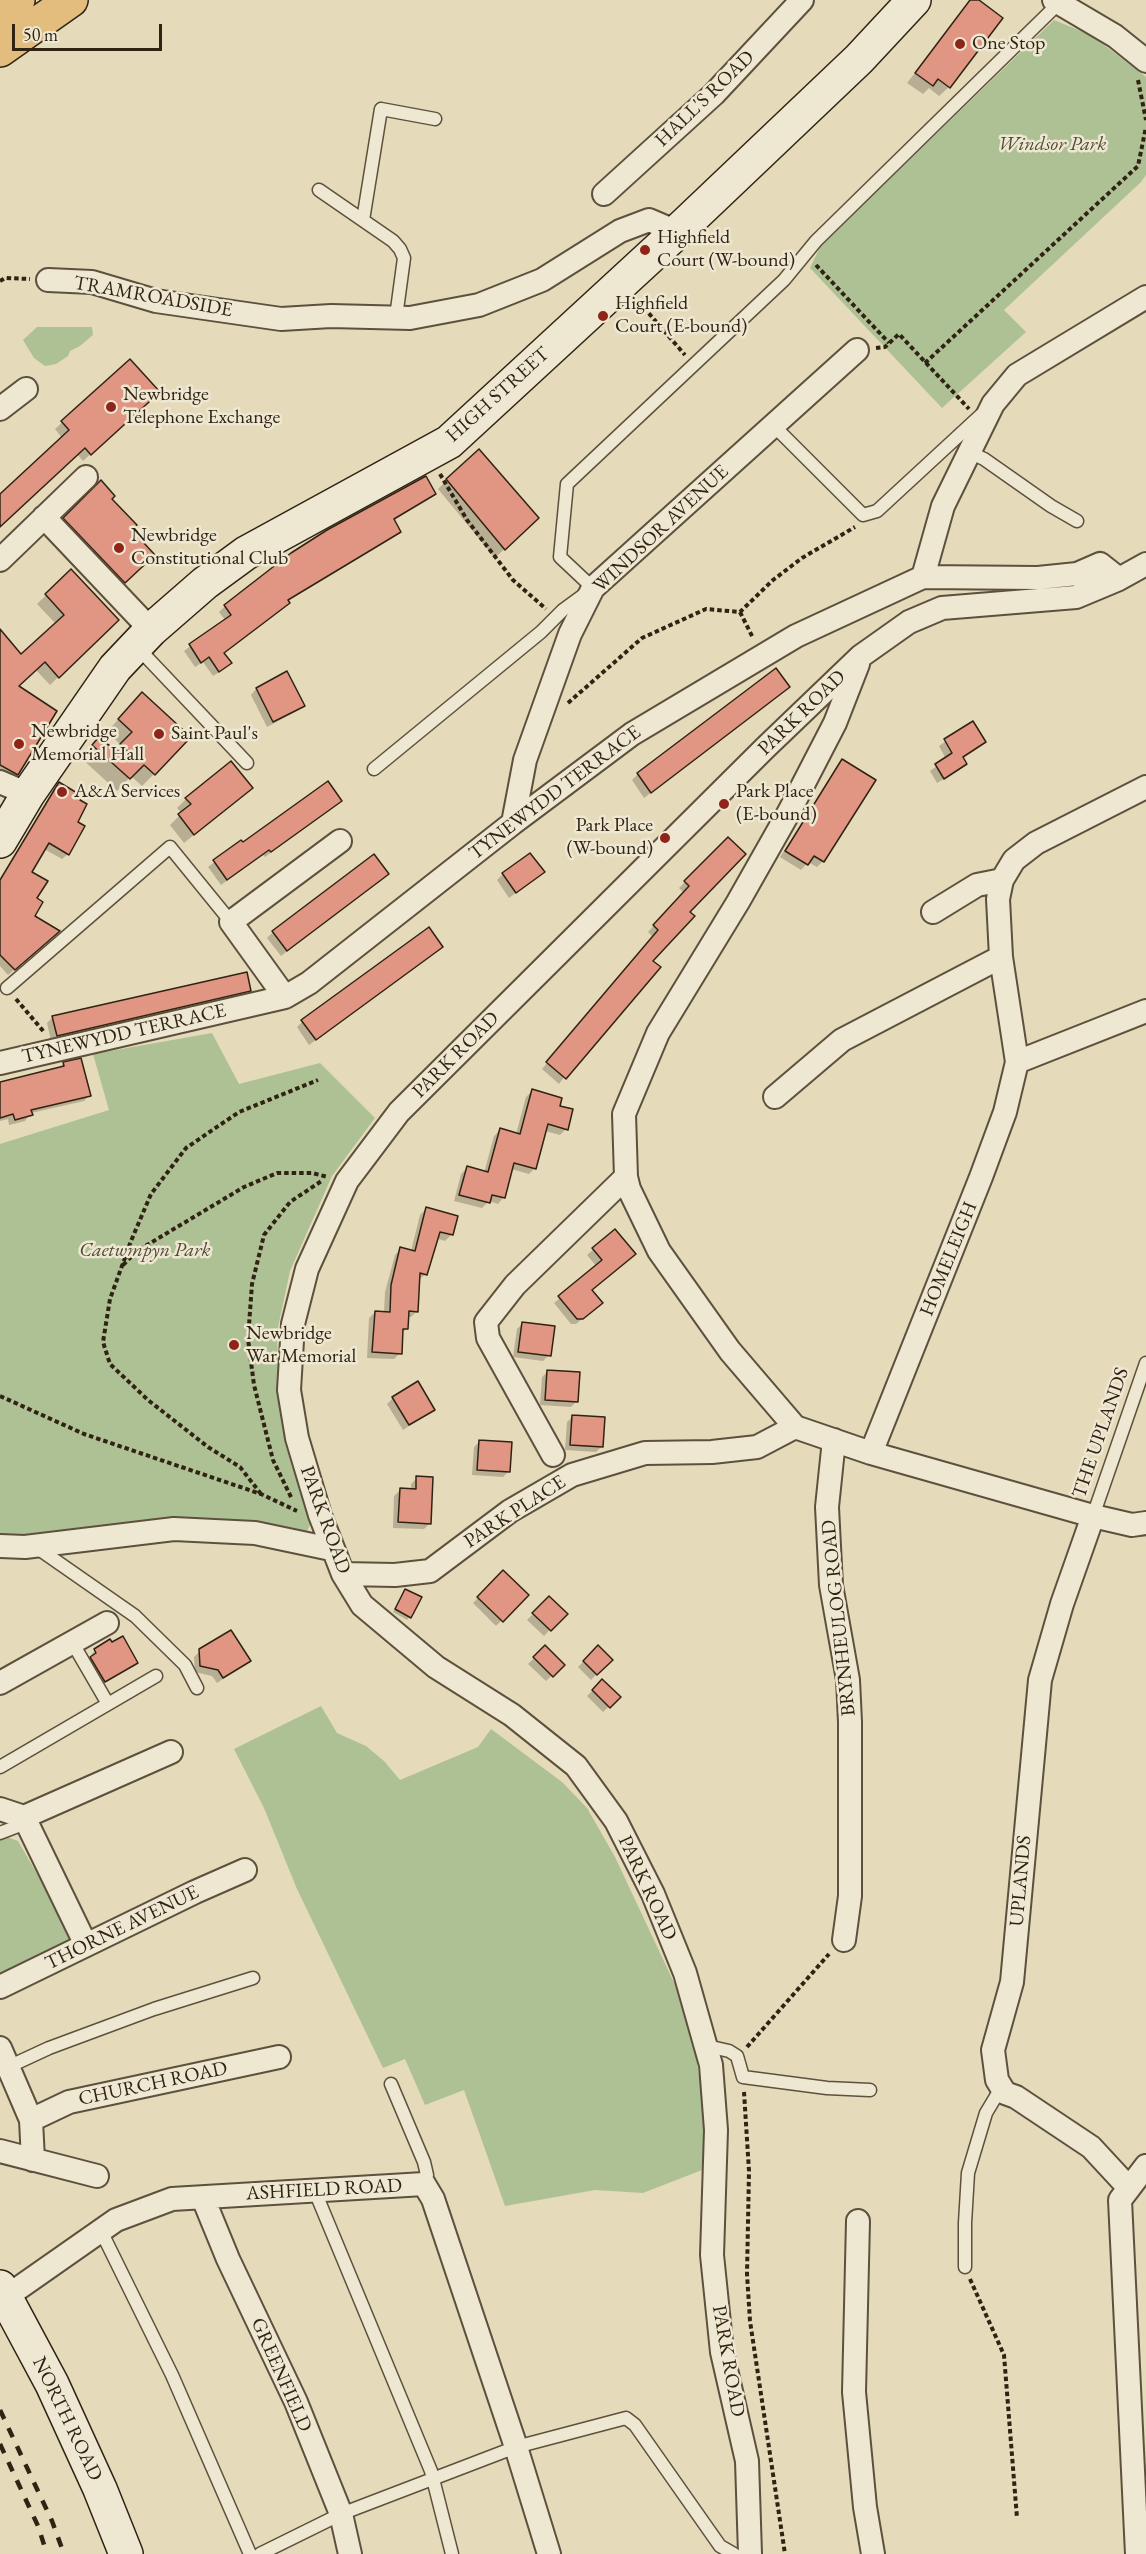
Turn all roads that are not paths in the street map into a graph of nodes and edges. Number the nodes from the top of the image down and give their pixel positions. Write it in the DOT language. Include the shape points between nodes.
graph roads {
  1 [pos="18,0"];
  2 [pos="71,0"];
  3 [pos="802,0"];
  4 [pos="914,0"];
  5 [pos="1056,2"];
  6 [pos="0,13"];
  7 [pos="0,50"];
  8 [pos="1141,58"];
  9 [pos="435,119"];
  10 [pos="319,190"];
  11 [pos="604,194"];
  12 [pos="363,220"];
  13 [pos="677,232"];
  14 [pos="48,280"];
  15 [pos="1143,303"];
  16 [pos="396,317"];
  17 [pos="857,350"];
  18 [pos="26,389"];
  19 [pos="0,409"];
  20 [pos="985,411"];
  21 [pos="774,426"];
  22 [pos="969,452"];
  23 [pos="86,477"];
  24 [pos="44,517"];
  25 [pos="1077,521"];
  26 [pos="0,560"];
  27 [pos="1146,564"];
  28 [pos="924,577"];
  29 [pos="1119,579"];
  30 [pos="593,588"];
  31 [pos="144,638"];
  32 [pos="861,656"];
  33 [pos="247,763"];
  34 [pos="374,769"];
  35 [pos="1146,787"];
  36 [pos="14,788"];
  37 [pos="513,823"];
  38 [pos="0,841"];
  39 [pos="340,841"];
  40 [pos="1002,880"];
  41 [pos="933,912"];
  42 [pos="231,921"];
  43 [pos="1001,957"];
  44 [pos="7,988"];
  45 [pos="285,997"];
  46 [pos="1146,1011"];
  47 [pos="1017,1062"];
  48 [pos="0,1063"];
  49 [pos="775,1097"];
  50 [pos="626,1177"];
  51 [pos="1146,1363"];
  52 [pos="795,1426"];
  53 [pos="834,1440"];
  54 [pos="871,1453"];
  55 [pos="553,1455"];
  56 [pos="1093,1516"];
  57 [pos="1146,1523"];
  58 [pos="0,1546"];
  59 [pos="35,1546"];
  60 [pos="331,1549"];
  61 [pos="343,1574"];
  62 [pos="106,1623"];
  63 [pos="72,1642"];
  64 [pos="156,1676"];
  65 [pos="0,1683"];
  66 [pos="197,1688"];
  67 [pos="108,1704"];
  68 [pos="171,1752"];
  69 [pos="0,1767"];
  70 [pos="0,1809"];
  71 [pos="25,1820"];
  72 [pos="0,1833"];
  73 [pos="245,1870"];
  74 [pos="844,1940"];
  75 [pos="86,1945"];
  76 [pos="253,1978"];
  77 [pos="0,1987"];
  78 [pos="706,2046"];
  79 [pos="4,2057"];
  80 [pos="279,2057"];
  81 [pos="391,2084"];
  82 [pos="1001,2088"];
  83 [pos="870,2090"];
  84 [pos="30,2120"];
  85 [pos="0,2151"];
  86 [pos="33,2160"];
  87 [pos="1146,2166"];
  88 [pos="97,2176"];
  89 [pos="424,2184"];
  90 [pos="1129,2188"];
  91 [pos="314,2189"];
  92 [pos="203,2198"];
  93 [pos="858,2220"];
  94 [pos="101,2231"];
  95 [pos="965,2267"];
  96 [pos="3,2292"];
  97 [pos="516,2447"];
  98 [pos="433,2478"];
  99 [pos="341,2514"];
  100 [pos="126,2554"];
  101 [pos="250,2554"];
  102 [pos="260,2554"];
  103 [pos="350,2554"];
  104 [pos="452,2554"];
  105 [pos="549,2554"];
  106 [pos="734,2554"];
  107 [pos="750,2554"];
  108 [pos="873,2554"];
  109 [pos="1137,2554"];
  1 -- 6 [label="main road"];
  2 -- 7 [label="main road"];
  3 -- 11 [label="street, HALL'S ROAD" via="714,94"];
  4 -- 13 [label="street, HIGH STREET" via="859,59"];
  5 -- 8 [label="street" via="1115,36"];
  5 -- 30 [label="lane" via="805,254 784,280 567,484 560,557"];
  9 -- 12 [label="lane" via="381,110"];
  10 -- 12 [label="lane"];
  12 -- 16 [label="lane" via="393,241 404,258"];
  13 -- 16 [label="street, TRAMROADSIDE" via="648,220 620,231 542,280 479,305"];
  13 -- 31 [label="street, HIGH STREET" via="448,442 246,554 205,583"];
  14 -- 16 [label="street, TRAMROADSIDE" via="92,282 156,301 280,319"];
  15 -- 20 [label="street" via="1017,375"];
  17 -- 21 [label="street, WINDSOR AVENUE"];
  18 -- 19 [label="street"];
  20 -- 21 [label="lane" via="877,511 863,515"];
  20 -- 22 [label="street"];
  21 -- 30 [label="street, WINDSOR AVENUE"];
  22 -- 25 [label="lane"];
  22 -- 28 [label="street" via="943,506"];
  23 -- 24 [label="street"];
  24 -- 26 [label="street"];
  24 -- 31 [label="street"];
  27 -- 29 [label="street, PARK ROAD"];
  28 -- 29 [label="street, TYNEWYDD TERRACE" via="1038,578 1077,574 1100,564"];
  28 -- 37 [label="street, TYNEWYDD TERRACE" via="796,636 762,656 632,734"];
  29 -- 32 [label="street, PARK ROAD" via="1076,597 942,608 909,622"];
  30 -- 34 [label="lane"];
  30 -- 37 [label="street, WINDSOR AVENUE" via="570,634 525,760"];
  31 -- 33 [label="lane"];
  31 -- 36 [label="street, HIGH STREET"];
  32 -- 50 [label="street" via="835,723 789,812 658,1033 624,1114"];
  32 -- 60 [label="street, PARK ROAD" via="399,1112 347,1181 307,1269 293,1324 291,1352 290,1390 297,1438"];
  35 -- 40 [label="street" via="1036,843 1014,861"];
  36 -- 38 [label="street, HIGH STREET"];
  37 -- 45 [label="street, TYNEWYDD TERRACE" via="309,983"];
  39 -- 42 [label="street"];
  40 -- 41 [label="street" via="977,885"];
  40 -- 43 [label="street, HOMELEIGH" via="998,899"];
  42 -- 44 [label="lane" via="170,847"];
  42 -- 45 [label="street"];
  43 -- 47 [label="street, HOMELEIGH"];
  43 -- 49 [label="street" via="842,1040"];
  45 -- 48 [label="street, TYNEWYDD TERRACE"];
  46 -- 47 [label="street"];
  47 -- 54 [label="street, HOMELEIGH" via="1005,1112 985,1166"];
  50 -- 52 [label="street" via="628,1189 659,1251 730,1351"];
  50 -- 55 [label="street, PARK PLACE" via="515,1285 486,1322 488,1338"];
  51 -- 56 [label="lane, THE UPLANDS"];
  52 -- 53 [label="street"];
  52 -- 61 [label="street, PARK PLACE" via="758,1447 645,1453 572,1475 510,1511 430,1570 395,1575"];
  53 -- 54 [label="street"];
  53 -- 74 [label="street, BRYNHEULOG ROAD" via="827,1507 831,1586 848,1680 852,1807 850,1896"];
  54 -- 56 [label="street"];
  56 -- 57 [label="street" via="1132,1525"];
  56 -- 82 [label="street, UPLANDS" via="1040,1680 1012,1982 993,2050"];
  58 -- 59 [label="street"];
  59 -- 60 [label="street" via="174,1529 255,1533"];
  59 -- 66 [label="lane" via="135,1616 185,1665"];
  60 -- 61 [label="street, PARK ROAD"];
  61 -- 78 [label="street, PARK ROAD" via="362,1605 435,1667 512,1715 576,1766 616,1821 652,1894 685,1973"];
  62 -- 63 [label="street"];
  63 -- 65 [label="street"];
  63 -- 67 [label="lane"];
  64 -- 67 [label="lane"];
  67 -- 69 [label="lane"];
  68 -- 71 [label="street"];
  70 -- 71 [label="street"];
  71 -- 72 [label="lane"];
  71 -- 75 [label="street"];
  73 -- 75 [label="street, THORNE AVENUE"];
  75 -- 77 [label="street, THORNE AVENUE"];
  76 -- 79 [label="lane" via="49,2048"];
  78 -- 83 [label="lane" via="738,2056 743,2077"];
  78 -- 107 [label="street, PARK ROAD" via="716,2130 712,2255 722,2352 747,2461"];
  79 -- 84 [label="street"];
  80 -- 84 [label="street, CHURCH ROAD" via="69,2102"];
  81 -- 89 [label="lane" via="424,2162"];
  82 -- 90 [label="street" via="1091,2147"];
  82 -- 95 [label="lane" via="986,2113 968,2173"];
  84 -- 86 [label="street"];
  85 -- 86 [label="street"];
  86 -- 88 [label="street"];
  87 -- 90 [label="street"];
  89 -- 91 [label="street, ASHFIELD ROAD"];
  89 -- 97 [label="street, ASHFIELD ROAD" via="434,2199"];
  90 -- 109 [label="street" via="1120,2200"];
  91 -- 92 [label="street, ASHFIELD ROAD"];
  91 -- 98 [label="lane"];
  92 -- 94 [label="street, ASHFIELD ROAD" via="172,2199 116,2220"];
  92 -- 99 [label="street, GREENFIELD" via="296,2402"];
  93 -- 108 [label="street" via="854,2392"];
  94 -- 96 [label="street, ASHFIELD ROAD"];
  94 -- 101 [label="lane" via="172,2374"];
  96 -- 100 [label="street, NORTH ROAD" via="57,2395"];
  97 -- 98 [label="lane"];
  97 -- 105 [label="street, ASHFIELD ROAD"];
  97 -- 106 [label="lane" via="626,2418 635,2425 720,2546"];
  98 -- 99 [label="lane"];
  98 -- 104 [label="lane"];
  99 -- 102 [label="lane"];
  99 -- 103 [label="street, GREENFIELD"];
}
